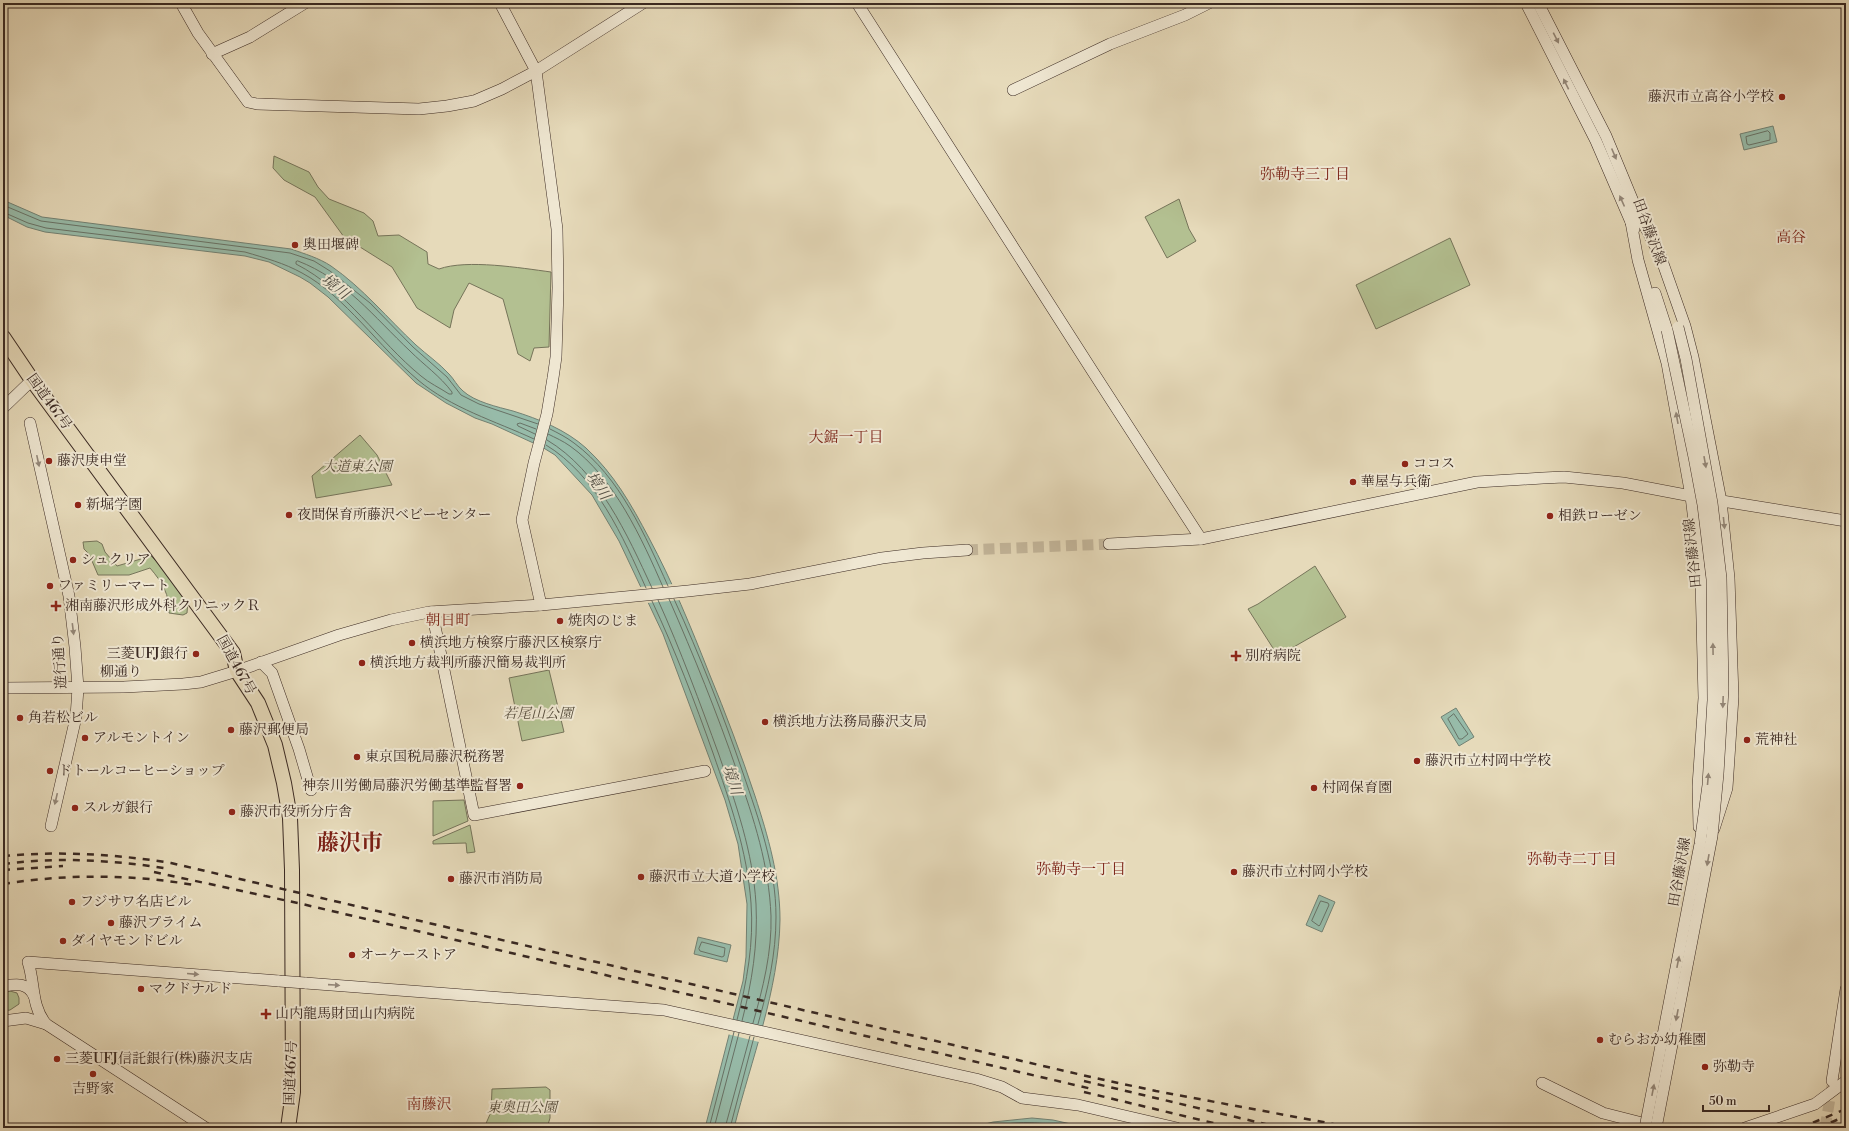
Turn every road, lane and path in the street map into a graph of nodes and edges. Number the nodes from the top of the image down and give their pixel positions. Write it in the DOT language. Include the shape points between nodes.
graph roads {
  1 [pos="181,3"];
  2 [pos="305,3"];
  3 [pos="500,3"];
  4 [pos="642,3"];
  5 [pos="857,3"];
  6 [pos="1209,3"];
  7 [pos="1526,3"];
  8 [pos="1538,3"];
  9 [pos="212,54"];
  10 [pos="536,70"];
  11 [pos="1013,90"];
  12 [pos="1636,220"];
  13 [pos="1672,329"];
  14 [pos="3,337"];
  15 [pos="32,380"];
  16 [pos="3,408"];
  17 [pos="30,423"];
  18 [pos="1691,496"];
  19 [pos="1721,501"];
  20 [pos="1846,521"];
  21 [pos="1201,539"];
  22 [pos="1109,544"];
  23 [pos="968,550"];
  24 [pos="541,605"];
  25 [pos="432,612"];
  26 [pos="261,662"];
  27 [pos="237,671"];
  28 [pos="3,688"];
  29 [pos="78,688"];
  30 [pos="705,771"];
  31 [pos="311,790"];
  32 [pos="51,826"];
  33 [pos="1712,836"];
  34 [pos="1700,844"];
  35 [pos="3,986"];
  36 [pos="1846,988"];
  37 [pos="34,996"];
  38 [pos="22,1018"];
  39 [pos="3,1021"];
  40 [pos="46,1024"];
  41 [pos="1832,1081"];
  42 [pos="1846,1082"];
  43 [pos="1542,1083"];
  44 [pos="206,1128"];
  45 [pos="288,1128"];
  46 [pos="1177,1128"];
  47 [pos="1645,1128"];
  48 [pos="1656,1128"];
  49 [pos="1660,1128"];
  50 [pos="1745,1128"];
  1 -- 9 [label="street"];
  2 -- 9 [label="street" via="250,38"];
  3 -- 10 [label="street"];
  4 -- 10 [label="street"];
  5 -- 21 [label="street"];
  6 -- 11 [label="street" via="1110,44"];
  12 -- 7 [label="street, 田谷藤沢線, one-way"];
  8 -- 12 [label="street, 田谷藤沢線, one-way" via="1606,136"];
  9 -- 10 [label="street" via="242,96 248,102 257,104 436,108 474,101"];
  10 -- 24 [label="street" via="558,252 556,358 546,417 522,520"];
  12 -- 13 [label="street, 田谷藤沢線"];
  18 -- 12 [label="street, one-way" via="1667,363 1638,260"];
  12 -- 19 [label="street" via="1660,255 1685,326"];
  13 -- 33 [label="street, 田谷藤沢線, one-way, bridge" via="1686,358 1711,496 1721,578 1723,688"];
  34 -- 13 [label="street, 田谷藤沢線, one-way, bridge" via="1708,784 1713,708 1712,579 1703,505"];
  14 -- 15 [label="highway, 国道467号"];
  15 -- 16 [label="street"];
  15 -- 27 [label="highway, 国道467号" via="233,653"];
  17 -- 29 [label="street, 遊行通り, one-way" via="69,596"];
  18 -- 19 [label="street"];
  18 -- 21 [label="street" via="1601,480 1564,477 1477,482"];
  18 -- 34 [label="street, bridge" via="1701,581 1704,698 1698,793"];
  19 -- 20 [label="street"];
  19 -- 33 [label="street, one-way, bridge" via="1729,578 1733,697 1727,788"];
  21 -- 22 [label="street"];
  23 -- 24 [label="street, 柳通り" via="882,558 750,584"];
  24 -- 25 [label="street, 柳通り"];
  25 -- 26 [label="street, 柳通り" via="391,620 339,635"];
  25 -- 30 [label="street" via="474,815"];
  26 -- 27 [label="street, 柳通り"];
  26 -- 31 [label="street" via="272,673"];
  27 -- 29 [label="street, 柳通り" via="202,682 153,687"];
  27 -- 45 [label="highway, 国道467号" via="258,703 272,737 290,818 293,1092"];
  28 -- 29 [label="street, 柳通り"];
  29 -- 32 [label="street, 遊行通り, one-way" via="76,717"];
  33 -- 48 [label="street, 田谷藤沢線, one-way, bridge"];
  47 -- 34 [label="street, 田谷藤沢線, one-way, bridge"];
  35 -- 37 [label="street" via="23,985 32,990"];
  36 -- 41 [label="street"];
  37 -- 38 [label="street" via="30,1011"];
  37 -- 40 [label="street" via="37,1011"];
  37 -- 46 [label="street, one-way, bridge" via="28,962 664,1010 976,1079 1002,1087 1022,1098 1078,1105"];
  38 -- 39 [label="street"];
  38 -- 40 [label="street" via="31,1018"];
  40 -- 44 [label="street"];
  42 -- 50 [label="street" via="1815,1104"];
  43 -- 49 [label="street" via="1603,1113"];
}
